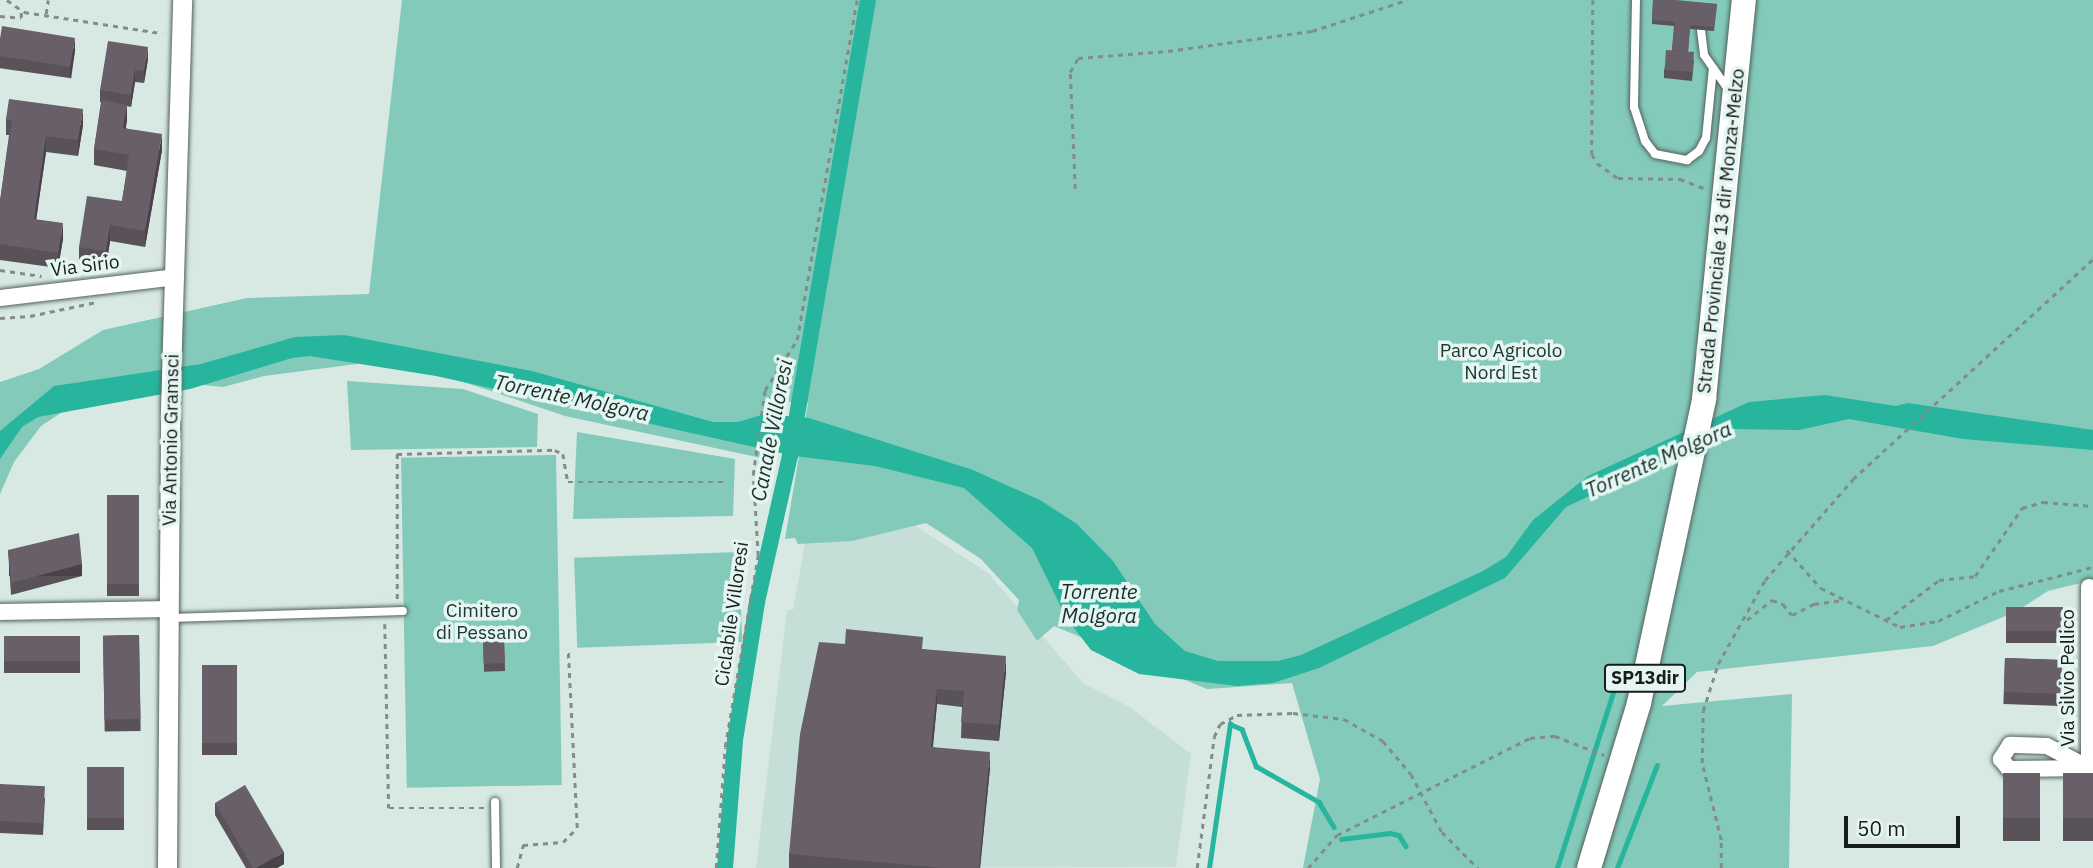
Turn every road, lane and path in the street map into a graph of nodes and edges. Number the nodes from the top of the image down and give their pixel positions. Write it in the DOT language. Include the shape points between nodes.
graph roads {
  1 [pos="7,0"];
  2 [pos="48,0"];
  3 [pos="857,0"];
  4 [pos="1407,0"];
  5 [pos="1593,0"];
  6 [pos="1636,0"];
  7 [pos="1744,0"];
  8 [pos="182,6"];
  9 [pos="21,10"];
  10 [pos="0,16"];
  11 [pos="46,16"];
  12 [pos="1701,30"];
  13 [pos="170,35"];
  14 [pos="1713,68"];
  15 [pos="1734,98"];
  16 [pos="1075,189"];
  17 [pos="1724,200"];
  18 [pos="2093,259"];
  19 [pos="174,277"];
  20 [pos="0,298"];
  21 [pos="728,482"];
  22 [pos="2093,506"];
  23 [pos="1787,550"];
  24 [pos="2093,567"];
  25 [pos="2089,587"];
  26 [pos="1843,600"];
  27 [pos="400,611"];
  28 [pos="0,612"];
  29 [pos="385,612"];
  30 [pos="169,613"];
  31 [pos="1886,620"];
  32 [pos="1745,622"];
  33 [pos="568,652"];
  34 [pos="1604,754"];
  35 [pos="2091,768"];
  36 [pos="1418,790"];
  37 [pos="495,805"];
  38 [pos="167,868"];
  39 [pos="496,868"];
  40 [pos="517,868"];
  41 [pos="716,868"];
  42 [pos="1197,868"];
  43 [pos="1308,868"];
  44 [pos="1478,868"];
  45 [pos="1589,868"];
  46 [pos="1721,868"];
  1 -- 9 [label="path"];
  2 -- 11 [label="path"];
  3 -- 41 [label="path, Ciclabile Villoresi" via="797,340 765,390 754,475 758,556 725,747"];
  4 -- 16 [label="path" via="1312,32 1078,58 1070,72"];
  5 -- 17 [label="path" via="1592,154 1597,163 1618,178 1690,181"];
  6 -- 14 [label="lane" via="1634,107 1645,141 1655,154 1687,160 1699,151 1706,138"];
  7 -- 15 [label="main road, Strada Provinciale 13 dir Monza-Melzo / SP13dir"];
  8 -- 19 [label="street, Via Antonio Gramsci"];
  9 -- 10 [label="path" via="21,19"];
  9 -- 11 [label="path"];
  11 -- 13 [label="path"];
  12 -- 14 [label="lane" via="1704,55"];
  14 -- 15 [label="lane"];
  15 -- 17 [label="main road, Strada Provinciale 13 dir Monza-Melzo / SP13dir"];
  17 -- 45 [label="main road, Strada Provinciale 13 dir Monza-Melzo / SP13dir" via="1704,400 1688,485 1627,753"];
  18 -- 23 [label="path" via="1899,437"];
  19 -- 20 [label="street, Via Sirio"];
  19 -- 30 [label="street, Via Antonio Gramsci"];
  21 -- 27 [label="path" via="568,482 563,454 555,450 397,454"];
  22 -- 31 [label="path" via="2043,502 2022,508 1975,576 1939,580"];
  23 -- 26 [label="path" via="1821,588"];
  23 -- 32 [label="path" via="1765,580"];
  24 -- 31 [label="path" via="1999,591 1924,625 1900,627"];
  25 -- 35 [label="street, Via Silvio Pellico"];
  26 -- 31 [label="path"];
  26 -- 32 [label="path" via="1814,604 1792,615 1772,600"];
  27 -- 29 [label="lane"];
  28 -- 30 [label="street"];
  29 -- 30 [label="lane"];
  29 -- 37 [label="path" via="389,808"];
  30 -- 38 [label="street, Via Antonio Gramsci"];
  32 -- 46 [label="path" via="1718,664 1703,711 1702,763 1720,840"];
  33 -- 40 [label="path" via="577,828 563,842 523,845"];
  34 -- 36 [label="path" via="1555,736 1534,736"];
  35 -- 35 [label="street, Via Silvio Pellico" via="2047,746 2010,745 2001,759 2009,769"];
  36 -- 42 [label="path" via="1399,756 1383,741 1344,719 1293,713 1228,717 1214,737"];
  36 -- 43 [label="path" via="1337,835"];
  36 -- 44 [label="path" via="1442,832"];
  37 -- 39 [label="lane"];
}
